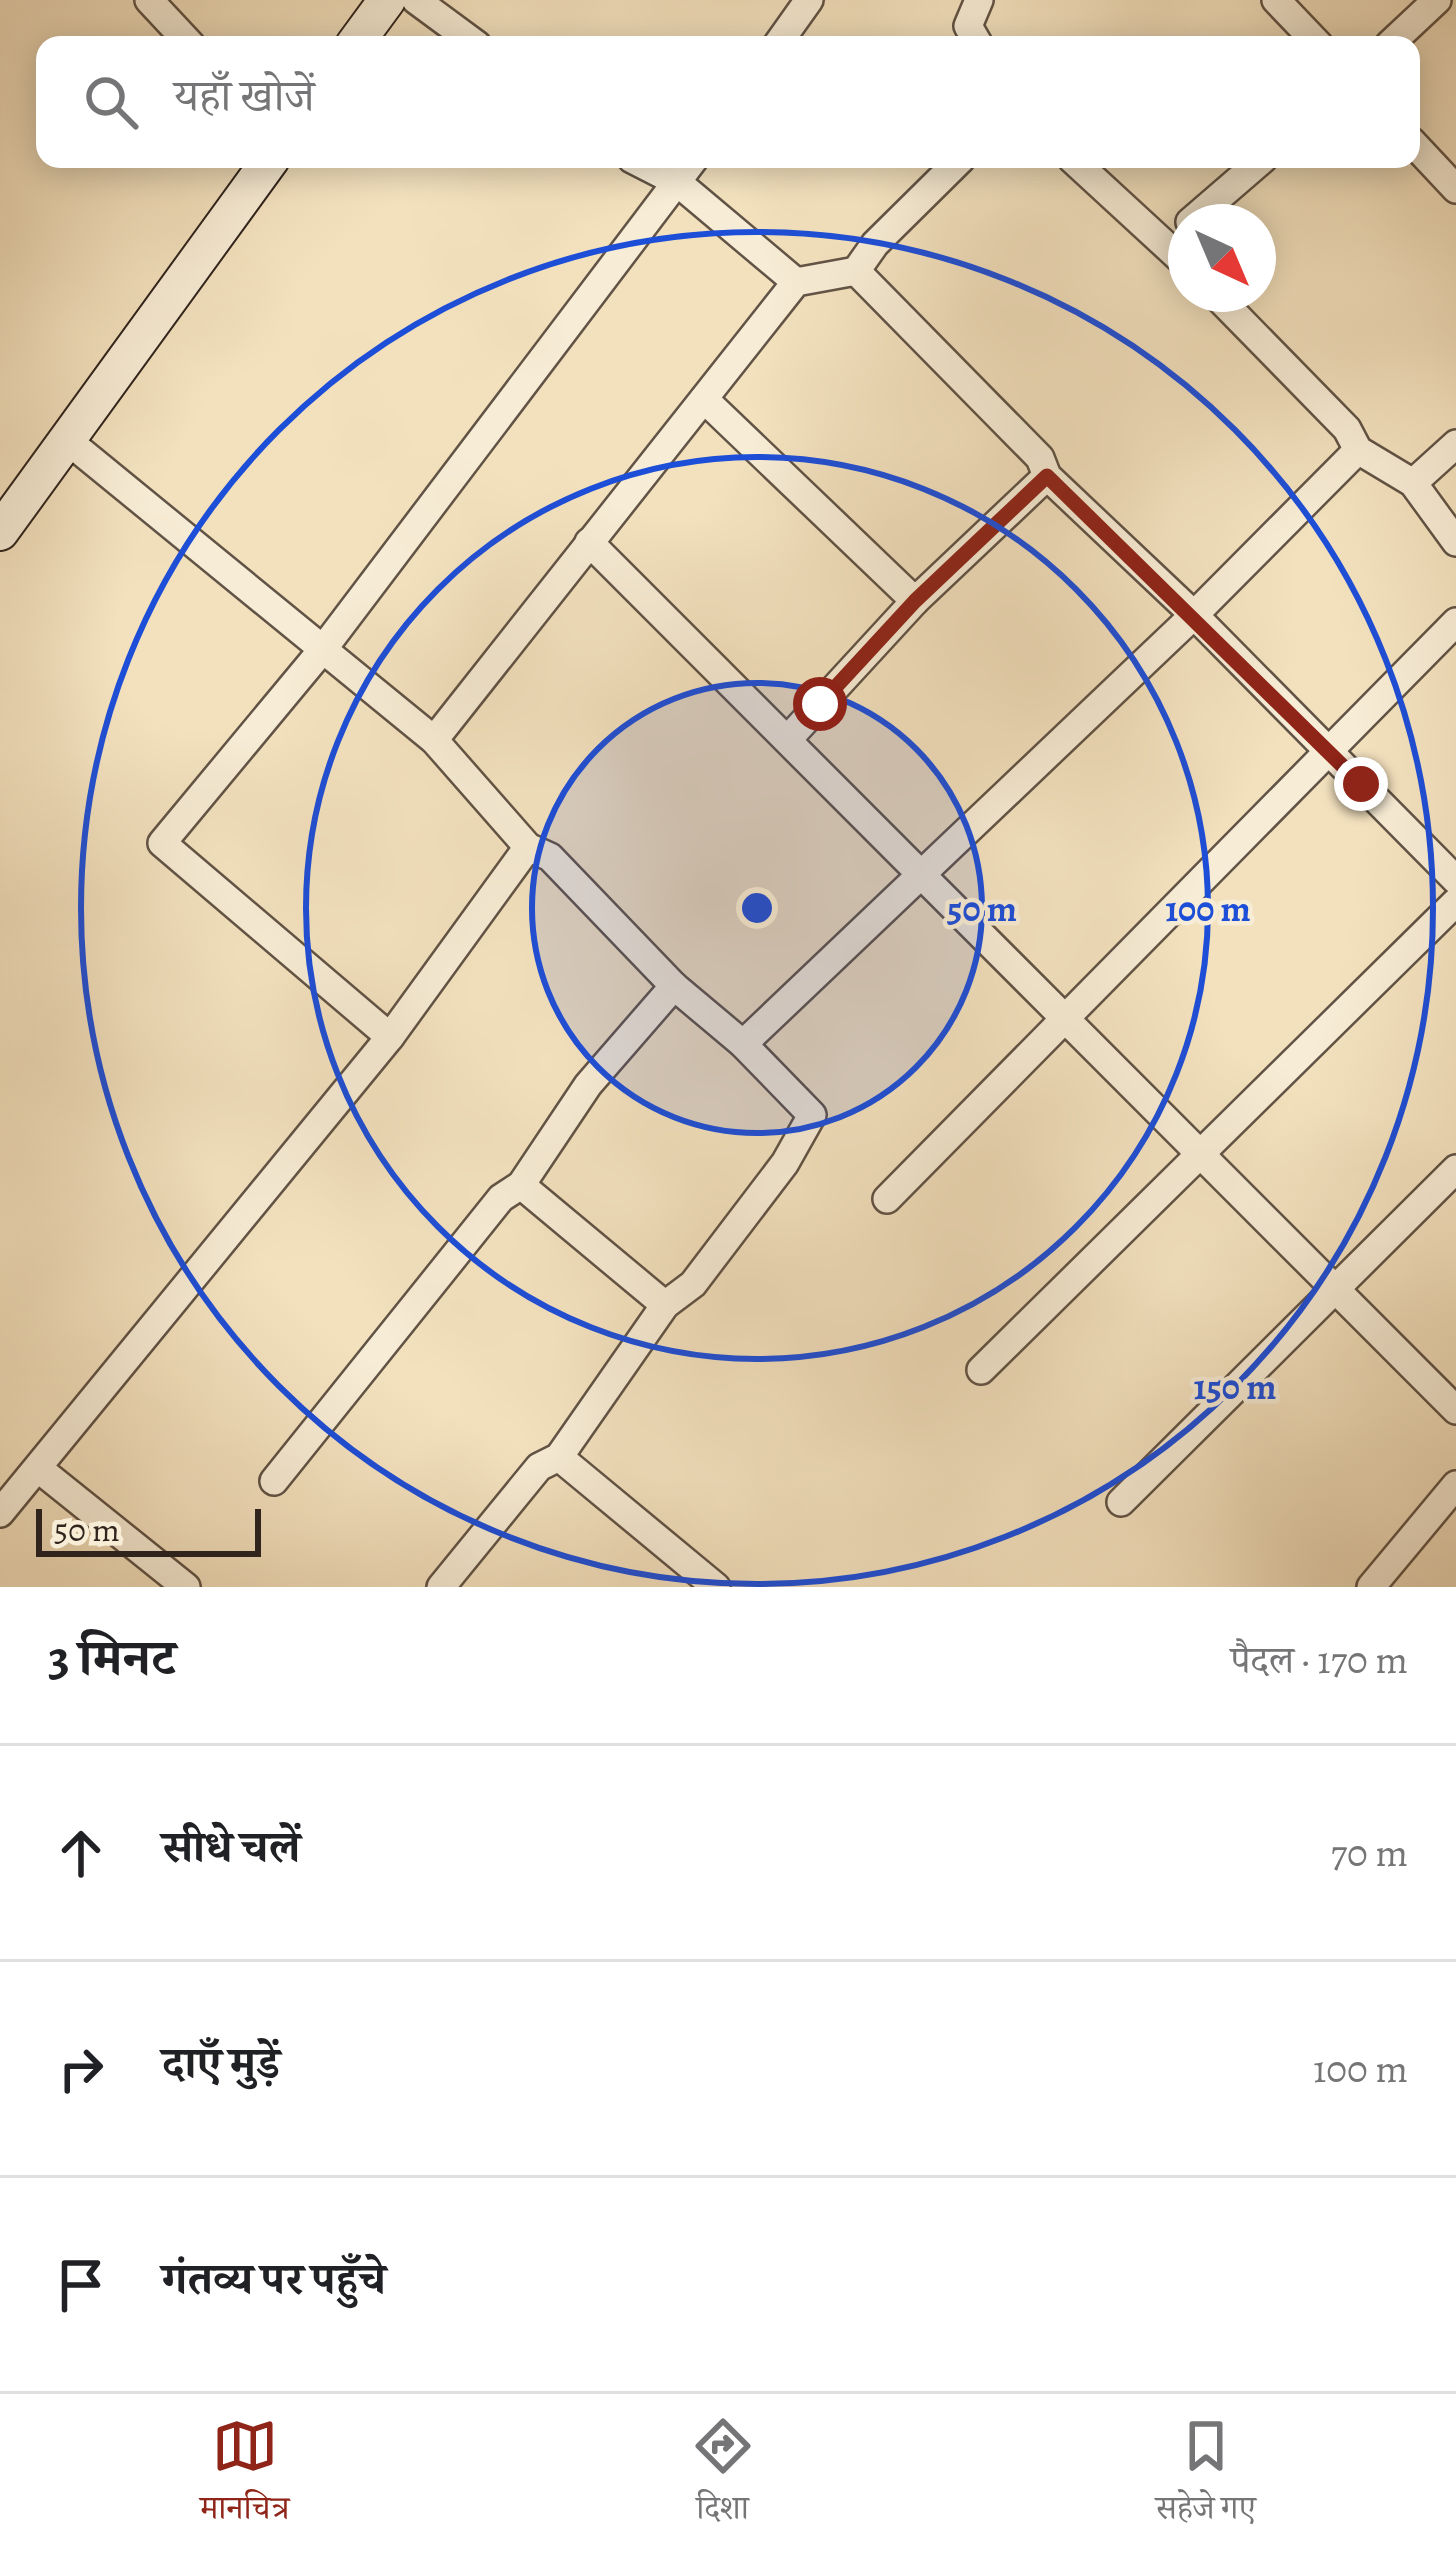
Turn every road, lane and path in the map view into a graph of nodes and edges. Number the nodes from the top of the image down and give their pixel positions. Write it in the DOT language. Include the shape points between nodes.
graph roads {
  1 [pos="149,0"];
  2 [pos="387,0"];
  3 [pos="416,0"];
  4 [pos="809,0"];
  5 [pos="979,0"];
  6 [pos="1437,0"];
  7 [pos="1284,3"];
  8 [pos="183,36"];
  9 [pos="361,36"];
  10 [pos="465,36"];
  11 [pos="783,36"];
  12 [pos="974,36"];
  13 [pos="1312,36"];
  14 [pos="1399,36"];
  15 [pos="1420,151"];
  16 [pos="264,168"];
  17 [pos="650,168"];
  18 [pos="687,168"];
  19 [pos="952,168"];
  20 [pos="1086,168"];
  21 [pos="1253,168"];
  22 [pos="677,182"];
  23 [pos="1456,189"];
  24 [pos="1211,204"];
  25 [pos="1168,222"];
  26 [pos="856,272"];
  27 [pos="796,282"];
  28 [pos="1233,312"];
  29 [pos="704,399"];
  30 [pos="67,440"];
  31 [pos="1456,444"];
  32 [pos="1358,450"];
  33 [pos="1047,476"];
  34 [pos="1413,483"];
  35 [pos="0,532"];
  36 [pos="589,542"];
  37 [pos="1456,542"];
  38 [pos="915,601"];
  39 [pos="1194,615"];
  40 [pos="1456,622"];
  41 [pos="323,649"];
  42 [pos="788,739"];
  43 [pos="434,740"];
  44 [pos="1330,752"];
  45 [pos="528,847"];
  46 [pos="926,874"];
  47 [pos="1456,880"];
  48 [pos="1456,902"];
  49 [pos="674,986"];
  50 [pos="1064,1018"];
  51 [pos="390,1037"];
  52 [pos="743,1044"];
  53 [pos="1202,1157"];
  54 [pos="1456,1169"];
  55 [pos="521,1186"];
  56 [pos="886,1199"];
  57 [pos="1337,1287"];
  58 [pos="665,1305"];
  59 [pos="981,1370"];
  60 [pos="1456,1410"];
  61 [pos="560,1457"];
  62 [pos="39,1469"];
  63 [pos="274,1481"];
  64 [pos="1456,1485"];
  65 [pos="1121,1502"];
  66 [pos="0,1513"];
  67 [pos="186,1587"];
  68 [pos="441,1587"];
  69 [pos="716,1587"];
  70 [pos="1371,1587"];
  1 -- 8 [label="street"];
  2 -- 9 [label="main road"];
  3 -- 10 [label="street"];
  4 -- 11 [label="street"];
  5 -- 12 [label="street" via="968,26"];
  6 -- 14 [label="street"];
  7 -- 13 [label="street"];
  15 -- 23 [label="street"];
  16 -- 30 [label="main road"];
  17 -- 22 [label="street"];
  18 -- 22 [label="street"];
  19 -- 26 [label="street"];
  20 -- 25 [label="street"];
  21 -- 24 [label="street"];
  22 -- 27 [label="street"];
  22 -- 41 [label="street"];
  26 -- 27 [label="street"];
  26 -- 33 [label="street" via="1040,458"];
  27 -- 29 [label="street"];
  28 -- 32 [label="street" via="1347,428"];
  29 -- 36 [label="street"];
  29 -- 38 [label="street"];
  30 -- 35 [label="main road"];
  30 -- 41 [label="street"];
  31 -- 34 [label="street"];
  32 -- 34 [label="street"];
  32 -- 39 [label="street"];
  33 -- 38 [label="street"];
  33 -- 39 [label="street"];
  34 -- 37 [label="street"];
  36 -- 42 [label="street"];
  36 -- 43 [label="street"];
  38 -- 42 [label="street"];
  39 -- 44 [label="street"];
  39 -- 46 [label="street"];
  40 -- 44 [label="street"];
  41 -- 43 [label="street"];
  41 -- 51 [label="street" via="162,843"];
  42 -- 46 [label="street"];
  43 -- 45 [label="street"];
  44 -- 47 [label="street"];
  44 -- 50 [label="street"];
  45 -- 49 [label="street" via="550,857"];
  45 -- 51 [label="street"];
  46 -- 50 [label="street"];
  46 -- 52 [label="street"];
  48 -- 53 [label="street"];
  49 -- 52 [label="street"];
  49 -- 55 [label="street" via="588,1085"];
  50 -- 53 [label="street"];
  50 -- 56 [label="street"];
  51 -- 62 [label="street"];
  52 -- 58 [label="street" via="812,1115 693,1284"];
  53 -- 57 [label="street"];
  53 -- 59 [label="street"];
  54 -- 57 [label="street"];
  55 -- 58 [label="street"];
  55 -- 63 [label="street" via="501,1198"];
  57 -- 60 [label="street"];
  57 -- 65 [label="street"];
  58 -- 61 [label="street"];
  61 -- 68 [label="street" via="539,1467"];
  61 -- 69 [label="street"];
  62 -- 66 [label="street"];
  62 -- 67 [label="street"];
  64 -- 70 [label="street"];
}
